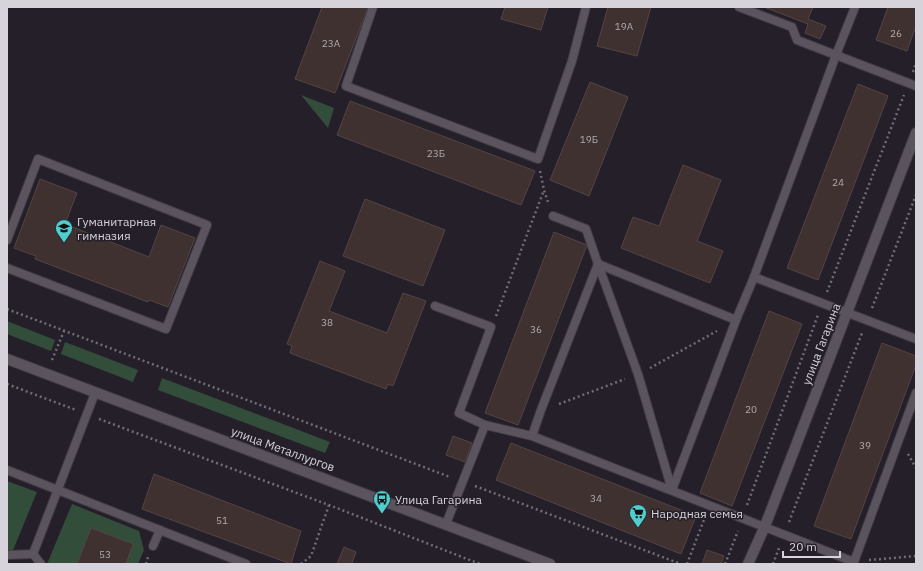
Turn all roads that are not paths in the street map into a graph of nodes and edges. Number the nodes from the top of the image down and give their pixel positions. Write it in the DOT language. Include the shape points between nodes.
graph roads {
  1 [pos="373,7"];
  2 [pos="586,7"];
  3 [pos="739,7"];
  4 [pos="855,7"];
  5 [pos="836,55"];
  6 [pos="916,86"];
  7 [pos="916,133"];
  8 [pos="553,216"];
  9 [pos="7,240"];
  10 [pos="598,264"];
  11 [pos="7,268"];
  12 [pos="754,277"];
  13 [pos="435,306"];
  14 [pos="847,312"];
  15 [pos="736,320"];
  16 [pos="916,339"];
  17 [pos="7,359"];
  18 [pos="95,393"];
  19 [pos="916,393"];
  20 [pos="485,425"];
  21 [pos="532,436"];
  22 [pos="7,470"];
  23 [pos="57,490"];
  24 [pos="672,490"];
  25 [pos="446,524"];
  26 [pos="765,526"];
  27 [pos="160,530"];
  28 [pos="152,546"];
  29 [pos="32,554"];
  30 [pos="7,555"];
  31 [pos="857,563"];
  32 [pos="41,564"];
  33 [pos="246,564"];
  34 [pos="550,564"];
  35 [pos="748,564"];
  1 -- 2 [label="lane" via="346,86 538,159 572,61"];
  3 -- 5 [label="lane" via="792,27 797,40"];
  4 -- 5 [label="lane"];
  5 -- 6 [label="lane"];
  5 -- 12 [label="lane"];
  7 -- 14 [label="street, улица Гагарина"];
  8 -- 10 [label="lane" via="586,229"];
  9 -- 11 [label="lane" via="38,159 207,225 166,329"];
  10 -- 15 [label="lane"];
  10 -- 21 [label="lane"];
  10 -- 24 [label="lane" via="638,374"];
  12 -- 14 [label="lane"];
  12 -- 15 [label="lane"];
  13 -- 20 [label="lane" via="491,327 459,413"];
  14 -- 16 [label="lane"];
  14 -- 26 [label="street, улица Гагарина"];
  15 -- 24 [label="lane"];
  17 -- 18 [label="street, улица Металлургов"];
  18 -- 23 [label="lane"];
  18 -- 25 [label="street, улица Металлургов"];
  19 -- 31 [label="lane"];
  20 -- 21 [label="lane"];
  20 -- 25 [label="lane"];
  21 -- 24 [label="lane"];
  22 -- 23 [label="lane"];
  23 -- 27 [label="lane"];
  23 -- 29 [label="lane"];
  24 -- 26 [label="lane"];
  25 -- 34 [label="street, улица Металлургов"];
  26 -- 31 [label="lane"];
  26 -- 35 [label="street, улица Гагарина"];
  27 -- 28 [label="lane"];
  27 -- 33 [label="lane"];
  29 -- 30 [label="lane"];
  29 -- 32 [label="lane"];
}
